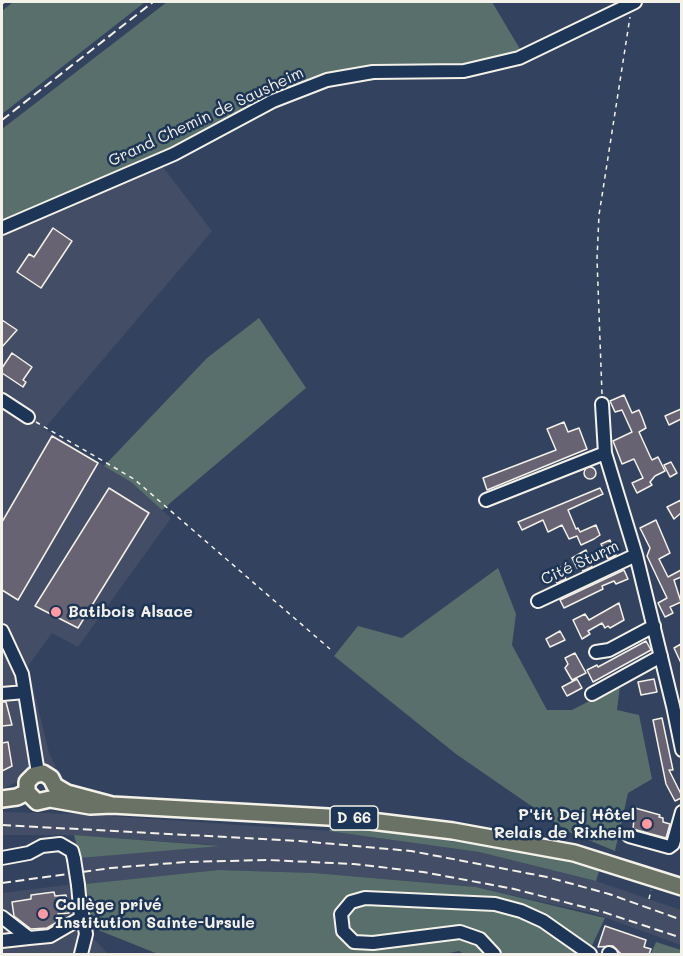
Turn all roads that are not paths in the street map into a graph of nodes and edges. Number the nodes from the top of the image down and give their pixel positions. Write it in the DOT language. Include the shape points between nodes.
graph roads {
  1 [pos="632,3"];
  2 [pos="2,228"];
  3 [pos="2,400"];
  4 [pos="602,404"];
  5 [pos="28,417"];
  6 [pos="604,453"];
  7 [pos="486,500"];
  8 [pos="636,555"];
  9 [pos="538,601"];
  10 [pos="654,626"];
  11 [pos="2,631"];
  12 [pos="596,652"];
  13 [pos="661,656"];
  14 [pos="26,692"];
  15 [pos="2,694"];
  16 [pos="592,694"];
  17 [pos="677,704"];
  18 [pos="681,750"];
  19 [pos="38,774"];
  20 [pos="27,792"];
  21 [pos="53,793"];
  22 [pos="2,799"];
  23 [pos="681,812"];
  24 [pos="629,836"];
  25 [pos="2,858"];
  26 [pos="681,887"];
  27 [pos="82,913"];
  28 [pos="2,917"];
  29 [pos="436,936"];
  30 [pos="29,938"];
  31 [pos="2,941"];
  32 [pos="83,952"];
  33 [pos="488,954"];
  34 [pos="494,954"];
  35 [pos="590,954"];
  1 -- 2 [label="street, Grand Chemin de Sausheim" via="519,58 464,70 373,72 327,80 273,101 174,154"];
  3 -- 5 [label="street"];
  4 -- 6 [label="street"];
  6 -- 7 [label="street"];
  6 -- 8 [label="street"];
  8 -- 9 [label="street, Cité Sturm"];
  8 -- 10 [label="street"];
  10 -- 12 [label="street" via="609,650"];
  10 -- 13 [label="street"];
  11 -- 14 [label="street" via="17,659"];
  13 -- 16 [label="street"];
  13 -- 17 [label="street"];
  14 -- 15 [label="street"];
  14 -- 19 [label="street"];
  17 -- 18 [label="street"];
  19 -- 20 [label="main road" via="27,782"];
  19 -- 21 [label="main road" via="47,775"];
  20 -- 21 [label="main road" via="37,802"];
  20 -- 22 [label="main road"];
  21 -- 26 [label="main road, D 66" via="90,806 386,822 512,841 592,859"];
  23 -- 24 [label="street" via="669,847"];
  25 -- 27 [label="street, bridge" via="42,846 60,844 72,850"];
  27 -- 30 [label="street" via="78,922 64,931"];
  27 -- 32 [label="street" via="86,934"];
  28 -- 30 [label="street"];
  29 -- 33 [label="street" via="469,940"];
  29 -- 34 [label="street" via="465,933 484,942"];
  29 -- 35 [label="street" via="358,943 345,935 340,917 347,905 365,897 488,903 532,915"];
  30 -- 31 [label="street"];
}
